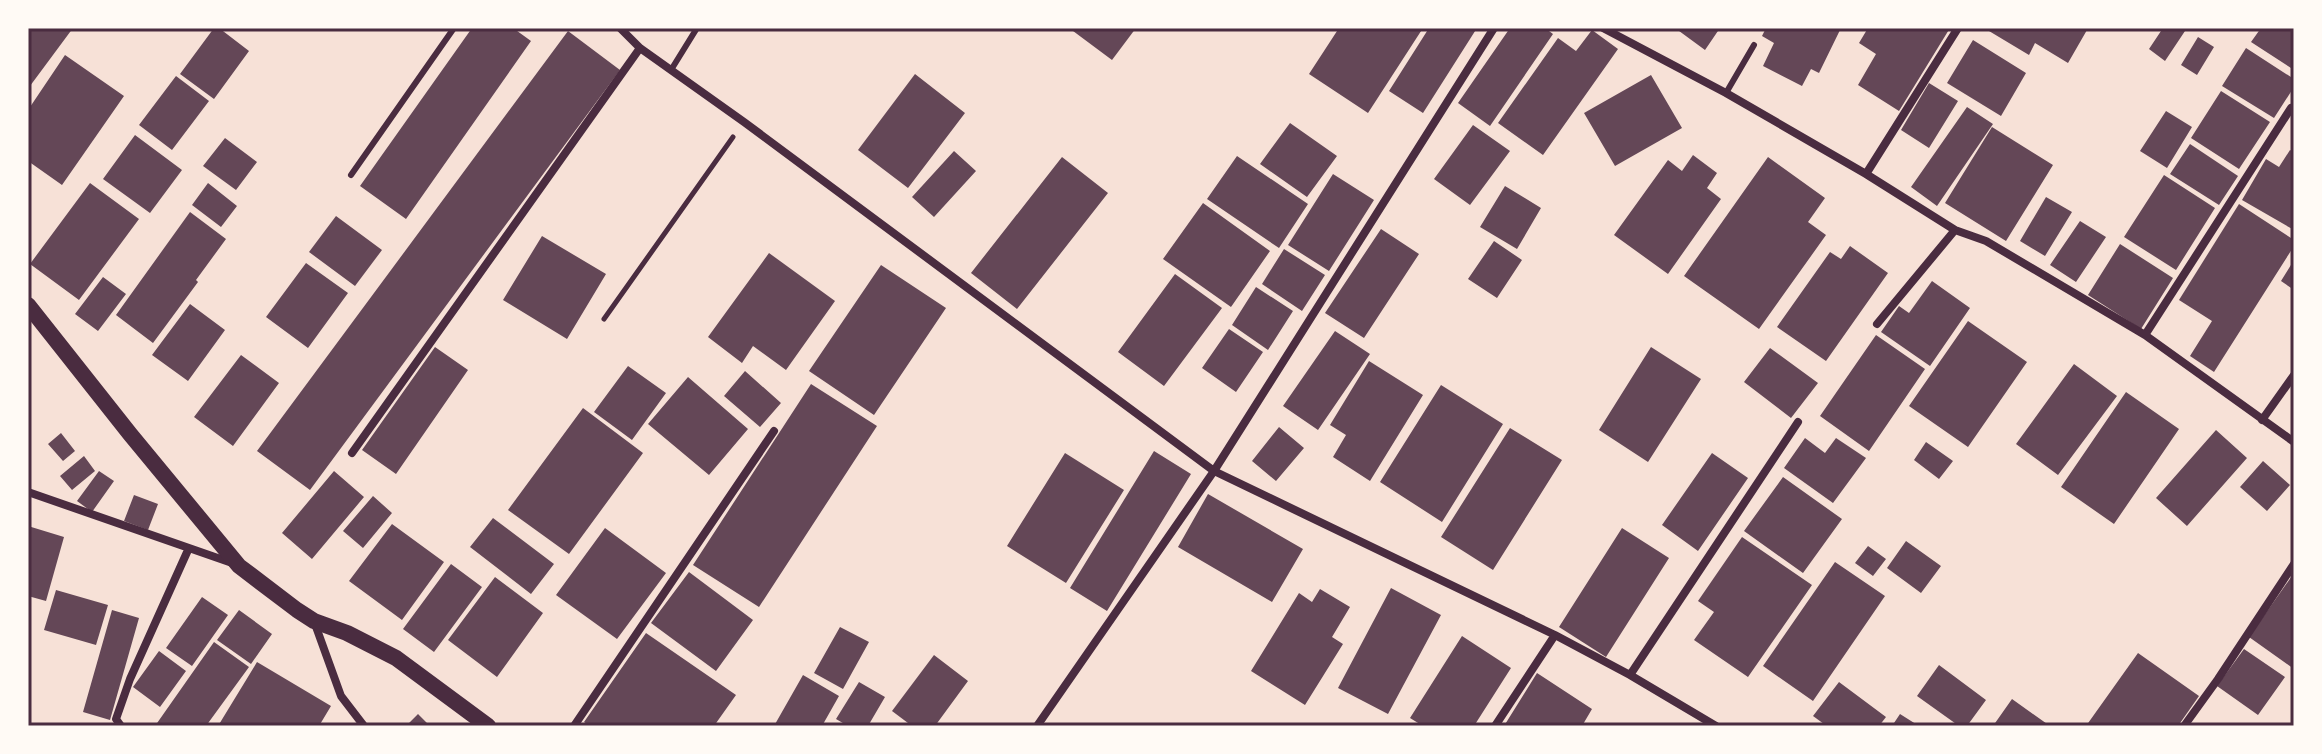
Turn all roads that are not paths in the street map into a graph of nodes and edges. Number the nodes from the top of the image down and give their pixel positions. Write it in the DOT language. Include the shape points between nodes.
graph roads {
  1 [pos="454,28"];
  2 [pos="620,28"];
  3 [pos="697,28"];
  4 [pos="1494,28"];
  5 [pos="1603,28"];
  6 [pos="1958,28"];
  7 [pos="1754,45"];
  8 [pos="640,48"];
  9 [pos="671,70"];
  10 [pos="1726,93"];
  11 [pos="2291,108"];
  12 [pos="1866,174"];
  13 [pos="351,175"];
  14 [pos="1955,230"];
  15 [pos="28,305"];
  16 [pos="1877,324"];
  17 [pos="2145,335"];
  18 [pos="2294,375"];
  19 [pos="2262,420"];
  20 [pos="1798,422"];
  21 [pos="774,431"];
  22 [pos="2294,442"];
  23 [pos="352,453"];
  24 [pos="1214,471"];
  25 [pos="28,492"];
  26 [pos="188,550"];
  27 [pos="2294,564"];
  28 [pos="239,566"];
  29 [pos="314,621"];
  30 [pos="1555,635"];
  31 [pos="1630,675"];
  32 [pos="121,726"];
  33 [pos="364,726"];
  34 [pos="488,726"];
  35 [pos="574,726"];
  36 [pos="1037,726"];
  37 [pos="1495,726"];
  38 [pos="1716,726"];
  39 [pos="2184,726"];
  1 -- 13 [label="lane"];
  2 -- 8 [label="street"];
  3 -- 9 [label="lane"];
  4 -- 24 [label="street"];
  5 -- 10 [label="street"];
  6 -- 12 [label="street"];
  7 -- 10 [label="lane"];
  8 -- 9 [label="street"];
  8 -- 23 [label="street"];
  9 -- 24 [label="street"];
  10 -- 12 [label="street"];
  11 -- 17 [label="street"];
  12 -- 14 [label="street"];
  14 -- 16 [label="street"];
  14 -- 17 [label="street" via="1986,241"];
  15 -- 28 [label="main road"];
  17 -- 19 [label="street"];
  18 -- 19 [label="street"];
  19 -- 22 [label="street"];
  20 -- 31 [label="street"];
  21 -- 35 [label="street"];
  24 -- 30 [label="street"];
  24 -- 36 [label="street"];
  25 -- 26 [label="street"];
  26 -- 28 [label="street"];
  26 -- 32 [label="street" via="130,679 116,719"];
  27 -- 39 [label="street"];
  28 -- 29 [label="main road"];
  29 -- 33 [label="street" via="341,696"];
  29 -- 34 [label="main road" via="396,658"];
  30 -- 31 [label="street"];
  30 -- 37 [label="street"];
  31 -- 38 [label="street"];
}
